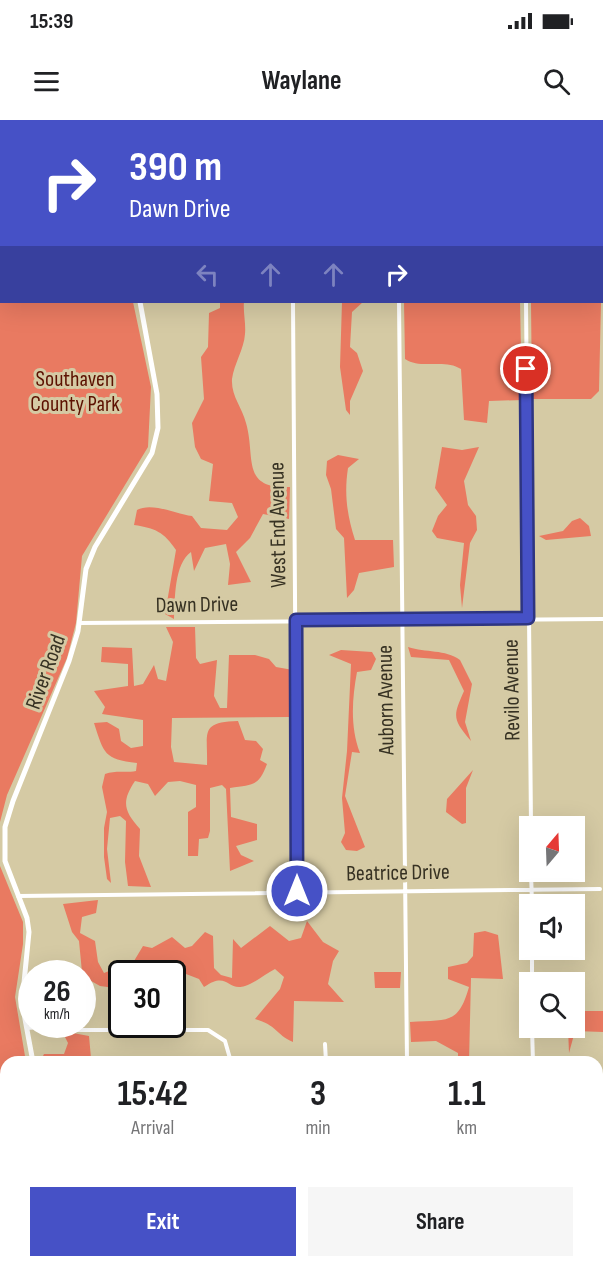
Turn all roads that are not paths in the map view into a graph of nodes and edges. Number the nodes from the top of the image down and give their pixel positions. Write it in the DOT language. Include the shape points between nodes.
graph roads {
  1 [pos="140,303"];
  2 [pos="293,303"];
  3 [pos="399,303"];
  4 [pos="526,303"];
  5 [pos="528,618"];
  6 [pos="401,619"];
  7 [pos="603,619"];
  8 [pos="296,620"];
  9 [pos="79,623"];
  10 [pos="531,816"];
  11 [pos="531,882"];
  12 [pos="531,889"];
  13 [pos="600,889"];
  14 [pos="404,890"];
  15 [pos="297,891"];
  16 [pos="531,894"];
  17 [pos="17,896"];
  18 [pos="26,960"];
  19 [pos="96,1028"];
  20 [pos="28,1038"];
  21 [pos="532,1038"];
  22 [pos="325,1044"];
  23 [pos="32,1056"];
  24 [pos="229,1056"];
  25 [pos="326,1056"];
  26 [pos="407,1056"];
  27 [pos="533,1056"];
  1 -- 9 [label="street, River Road" via="157,394 158,428 152,453 95,547 86,569"];
  2 -- 8 [label="street, West End Avenue"];
  3 -- 6 [label="street, Auborn Avenue"];
  4 -- 5 [label="street, Revilo Avenue"];
  5 -- 6 [label="street, Dawn Drive"];
  5 -- 7 [label="street, Dawn Drive"];
  5 -- 10 [label="street, Revilo Avenue"];
  6 -- 8 [label="street, Dawn Drive"];
  6 -- 14 [label="street, Auborn Avenue"];
  8 -- 9 [label="street, Dawn Drive"];
  8 -- 15 [label="street, West End Avenue"];
  9 -- 17 [label="street, River Road" via="69,661 5,827 5,861"];
  11 -- 12 [label="street"];
  12 -- 13 [label="street, Beatrice Drive"];
  12 -- 14 [label="street, Beatrice Drive"];
  12 -- 16 [label="street"];
  14 -- 15 [label="street, Beatrice Drive"];
  14 -- 26 [label="street, Auborn Avenue"];
  15 -- 17 [label="street, Beatrice Drive"];
  17 -- 18 [label="street, River Road" via="27,918"];
  19 -- 24 [label="street" via="201,1029 215,1032 225,1041"];
  20 -- 23 [label="street, River Road"];
  21 -- 27 [label="street"];
  22 -- 25 [label="street"];
}
